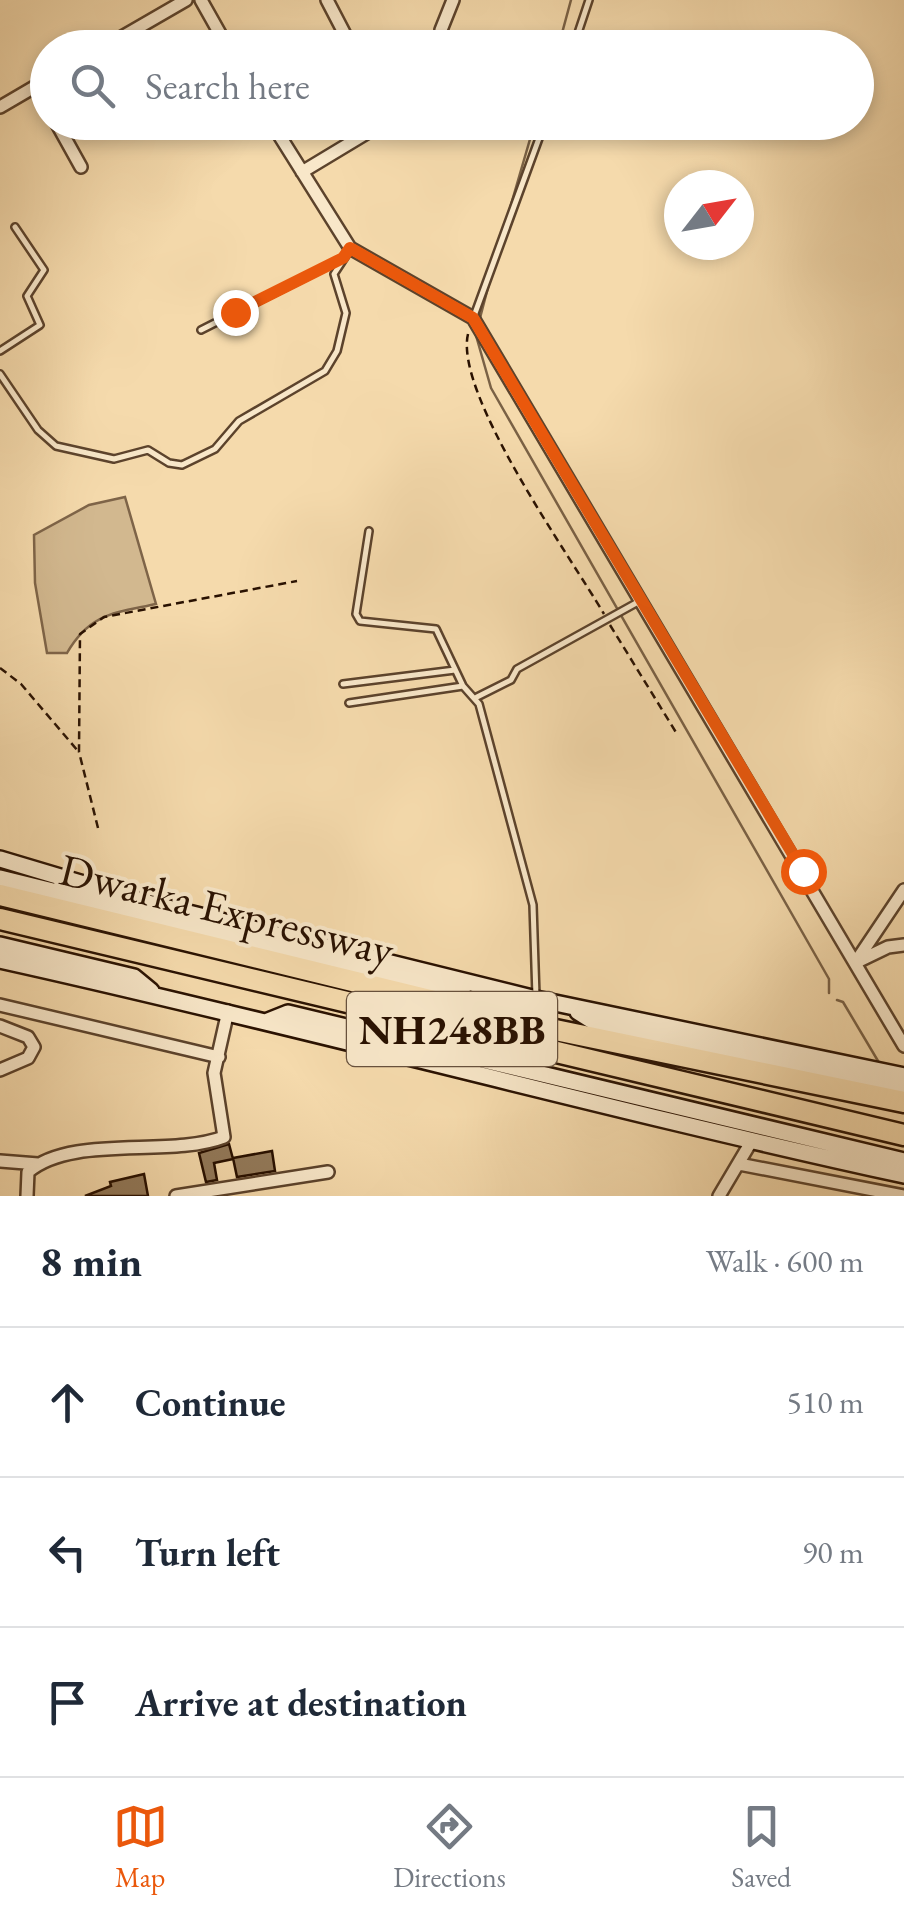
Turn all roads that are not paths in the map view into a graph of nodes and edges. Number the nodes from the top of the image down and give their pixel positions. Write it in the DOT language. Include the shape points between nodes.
graph roads {
  1 [pos="186,0"];
  2 [pos="202,0"];
  3 [pos="327,0"];
  4 [pos="453,0"];
  5 [pos="589,0"];
  6 [pos="134,30"];
  7 [pos="218,30"];
  8 [pos="343,30"];
  9 [pos="442,30"];
  10 [pos="579,30"];
  11 [pos="30,90"];
  12 [pos="0,106"];
  13 [pos="66,140"];
  14 [pos="282,140"];
  15 [pos="355,140"];
  16 [pos="538,140"];
  17 [pos="81,168"];
  18 [pos="302,172"];
  19 [pos="15,227"];
  20 [pos="347,253"];
  21 [pos="473,318"];
  22 [pos="201,330"];
  23 [pos="0,351"];
  24 [pos="0,374"];
  25 [pos="369,531"];
  26 [pos="641,601"];
  27 [pos="455,670"];
  28 [pos="343,684"];
  29 [pos="463,686"];
  30 [pos="476,698"];
  31 [pos="350,703"];
  32 [pos="0,859"];
  33 [pos="0,878"];
  34 [pos="904,890"];
  35 [pos="0,895"];
  36 [pos="0,919"];
  37 [pos="904,944"];
  38 [pos="0,946"];
  39 [pos="0,960"];
  40 [pos="855,963"];
  41 [pos="483,986"];
  42 [pos="154,994"];
  43 [pos="536,999"];
  44 [pos="0,1004"];
  45 [pos="566,1005"];
  46 [pos="228,1011"];
  47 [pos="268,1022"];
  48 [pos="0,1026"];
  49 [pos="904,1046"];
  50 [pos="219,1056"];
  51 [pos="0,1070"];
  52 [pos="891,1073"];
  53 [pos="904,1091"];
  54 [pos="904,1102"];
  55 [pos="904,1135"];
  56 [pos="750,1142"];
  57 [pos="0,1160"];
  58 [pos="904,1161"];
  59 [pos="38,1164"];
  60 [pos="739,1164"];
  61 [pos="328,1172"];
  62 [pos="904,1175"];
  63 [pos="240,1190"];
  64 [pos="27,1196"];
  65 [pos="176,1196"];
  66 [pos="718,1196"];
  67 [pos="904,1196"];
  1 -- 6 [label="street"];
  2 -- 7 [label="street"];
  3 -- 8 [label="street"];
  4 -- 9 [label="street"];
  5 -- 10 [label="lane"];
  11 -- 12 [label="street"];
  13 -- 17 [label="street"];
  14 -- 18 [label="street"];
  15 -- 18 [label="street"];
  16 -- 21 [label="lane"];
  18 -- 20 [label="street"];
  19 -- 23 [label="lane" via="44,270 27,296 40,325"];
  20 -- 21 [label="street"];
  20 -- 22 [label="lane"];
  20 -- 24 [label="lane" via="334,274 346,309 333,362 239,421 215,449 182,465 148,450 114,459 56,446"];
  21 -- 26 [label="street"];
  25 -- 27 [label="lane" via="356,614 367,624 436,629"];
  26 -- 30 [label="lane"];
  26 -- 40 [label="street"];
  27 -- 28 [label="lane"];
  27 -- 29 [label="lane"];
  29 -- 30 [label="lane"];
  29 -- 31 [label="lane"];
  30 -- 43 [label="lane" via="532,905"];
  32 -- 41 [label="main road"];
  33 -- 41 [label="main road" via="442,987"];
  34 -- 40 [label="street"];
  35 -- 54 [label="highway, Dwarka Expressway / NH248BB" via="536,1026"];
  36 -- 55 [label="highway, Dwarka Expressway / NH248BB"];
  37 -- 40 [label="street"];
  38 -- 42 [label="main road" via="134,977"];
  39 -- 42 [label="main road"];
  40 -- 49 [label="street"];
  41 -- 43 [label="main road"];
  42 -- 46 [label="main road"];
  43 -- 45 [label="main road"];
  44 -- 50 [label="street"];
  45 -- 52 [label="main road"];
  45 -- 53 [label="main road" via="598,1024"];
  46 -- 47 [label="main road"];
  46 -- 50 [label="street"];
  47 -- 56 [label="main road"];
  47 -- 58 [label="main road" via="288,1014"];
  48 -- 51 [label="street" via="28,1037 34,1047 20,1064"];
  50 -- 59 [label="street" via="215,1082 224,1137"];
  56 -- 60 [label="street"];
  56 -- 62 [label="main road"];
  57 -- 59 [label="street"];
  59 -- 64 [label="street" via="25,1181"];
  60 -- 66 [label="street"];
  60 -- 67 [label="street"];
  61 -- 63 [label="street"];
  63 -- 65 [label="street"];
}
